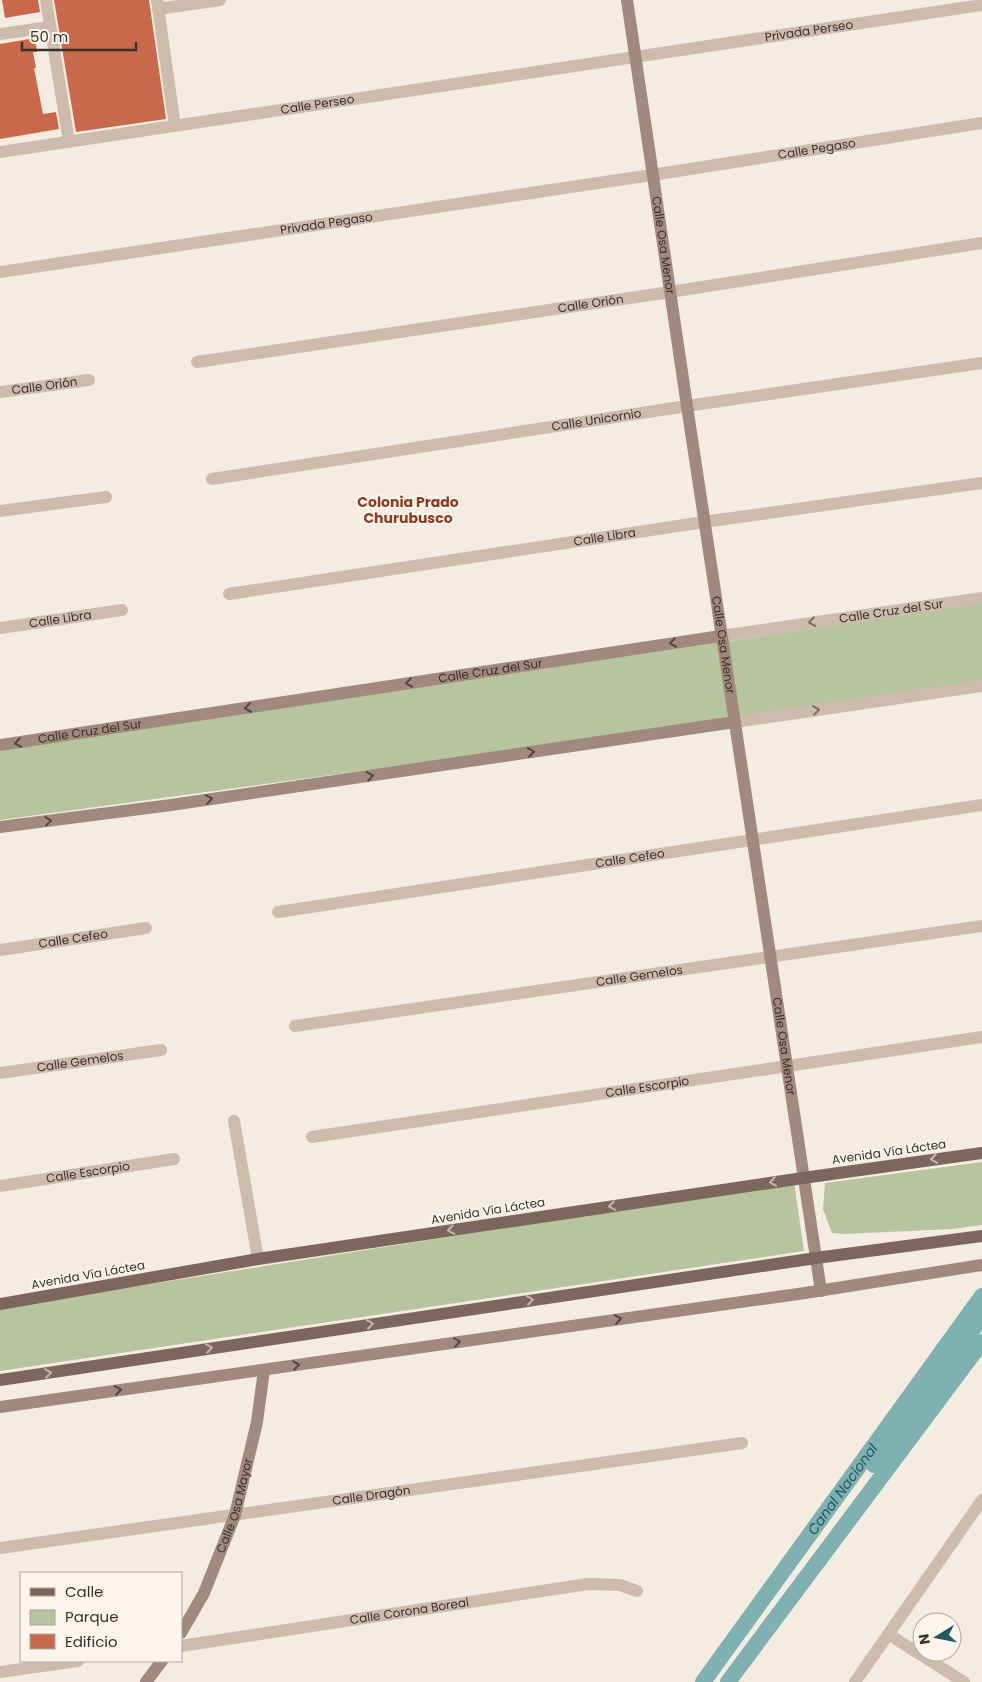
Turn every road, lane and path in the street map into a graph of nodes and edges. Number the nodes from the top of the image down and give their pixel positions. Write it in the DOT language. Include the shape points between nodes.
graph roads {
  1 [pos="46,0"];
  2 [pos="220,0"];
  3 [pos="627,0"];
  4 [pos="158,5"];
  5 [pos="982,5"];
  6 [pos="50,27"];
  7 [pos="0,34"];
  8 [pos="636,56"];
  9 [pos="982,122"];
  10 [pos="175,126"];
  11 [pos="69,142"];
  12 [pos="0,152"];
  13 [pos="652,174"];
  14 [pos="982,243"];
  15 [pos="0,272"];
  16 [pos="670,292"];
  17 [pos="197,362"];
  18 [pos="982,363"];
  19 [pos="90,380"];
  20 [pos="0,392"];
  21 [pos="687,406"];
  22 [pos="212,479"];
  23 [pos="982,483"];
  24 [pos="106,497"];
  25 [pos="0,511"];
  26 [pos="704,522"];
  27 [pos="229,594"];
  28 [pos="982,598"];
  29 [pos="122,610"];
  30 [pos="0,628"];
  31 [pos="721,636"];
  32 [pos="982,686"];
  33 [pos="734,722"];
  34 [pos="0,745"];
  35 [pos="982,805"];
  36 [pos="0,827"];
  37 [pos="752,839"];
  38 [pos="278,912"];
  39 [pos="982,926"];
  40 [pos="146,928"];
  41 [pos="0,950"];
  42 [pos="770,956"];
  43 [pos="295,1026"];
  44 [pos="982,1037"];
  45 [pos="161,1050"];
  46 [pos="787,1067"];
  47 [pos="0,1073"];
  48 [pos="234,1121"];
  49 [pos="312,1137"];
  50 [pos="982,1153"];
  51 [pos="174,1159"];
  52 [pos="804,1178"];
  53 [pos="0,1186"];
  54 [pos="982,1236"];
  55 [pos="816,1258"];
  56 [pos="258,1259"];
  57 [pos="982,1266"];
  58 [pos="820,1291"];
  59 [pos="0,1304"];
  60 [pos="264,1370"];
  61 [pos="0,1380"];
  62 [pos="0,1407"];
  63 [pos="742,1443"];
  64 [pos="981,1503"];
  65 [pos="235,1515"];
  66 [pos="0,1548"];
  67 [pos="636,1591"];
  68 [pos="182,1631"];
  69 [pos="888,1634"];
  70 [pos="182,1646"];
  71 [pos="71,1662"];
  72 [pos="161,1662"];
  73 [pos="0,1672"];
  74 [pos="146,1682"];
  75 [pos="855,1682"];
  76 [pos="964,1682"];
  1 -- 6 [label="street"];
  2 -- 4 [label="street"];
  3 -- 8 [label="street, Calle Osa Menor"];
  4 -- 10 [label="street"];
  5 -- 8 [label="street, Privada Perseo"];
  6 -- 7 [label="street"];
  6 -- 11 [label="street"];
  8 -- 10 [label="street, Calle Perseo"];
  8 -- 13 [label="street, Calle Osa Menor"];
  9 -- 13 [label="street, Calle Pegaso"];
  10 -- 11 [label="street, Calle Perseo"];
  11 -- 12 [label="street, Calle Perseo"];
  13 -- 15 [label="street, Privada Pegaso"];
  13 -- 16 [label="street, Calle Osa Menor"];
  14 -- 16 [label="street, Calle Orión"];
  16 -- 17 [label="street, Calle Orión"];
  16 -- 21 [label="street, Calle Osa Menor"];
  18 -- 21 [label="street, Calle Unicornio"];
  19 -- 20 [label="street, Calle Orión"];
  21 -- 22 [label="street, Calle Unicornio"];
  21 -- 26 [label="street, Calle Osa Menor"];
  23 -- 26 [label="street, Calle Libra"];
  24 -- 25 [label="street"];
  26 -- 27 [label="street, Calle Libra"];
  26 -- 31 [label="street, Calle Osa Menor"];
  28 -- 31 [label="street, Calle Cruz del Sur, one-way"];
  29 -- 30 [label="street, Calle Libra"];
  31 -- 33 [label="street, Calle Osa Menor"];
  31 -- 34 [label="street, Calle Cruz del Sur, one-way"];
  33 -- 32 [label="street, one-way"];
  36 -- 33 [label="street, one-way"];
  33 -- 37 [label="street, Calle Osa Menor"];
  35 -- 37 [label="street, Calle Cefeo"];
  37 -- 38 [label="street, Calle Cefeo"];
  37 -- 42 [label="street, Calle Osa Menor"];
  39 -- 42 [label="street, Calle Gemelos"];
  40 -- 41 [label="street, Calle Cefeo"];
  42 -- 43 [label="street, Calle Gemelos"];
  42 -- 46 [label="street, Calle Osa Menor"];
  44 -- 46 [label="street, Calle Escorpio"];
  45 -- 47 [label="street, Calle Gemelos"];
  46 -- 49 [label="street, Calle Escorpio"];
  46 -- 52 [label="street, Calle Osa Menor"];
  48 -- 56 [label="street"];
  50 -- 52 [label="main road, Avenida Vía Láctea, one-way"];
  51 -- 53 [label="street, Calle Escorpio"];
  52 -- 55 [label="street, Calle Osa Menor"];
  52 -- 56 [label="main road, Avenida Vía Láctea, one-way"];
  54 -- 55 [label="main road"];
  55 -- 58 [label="street, Calle Osa Menor"];
  61 -- 55 [label="main road, one-way"];
  56 -- 59 [label="main road, Avenida Vía Láctea"];
  57 -- 58 [label="street"];
  60 -- 58 [label="street, one-way"];
  62 -- 60 [label="street, one-way"];
  60 -- 65 [label="street, Calle Osa Mayor" via="258,1422"];
  63 -- 65 [label="street, Calle Dragón"];
  64 -- 69 [label="street"];
  65 -- 66 [label="street, Calle Dragón"];
  65 -- 68 [label="street, Calle Osa Mayor" via="204,1593"];
  67 -- 70 [label="street, Calle Corona Boreal" via="620,1586 588,1584"];
  69 -- 75 [label="street"];
  69 -- 76 [label="street"];
  71 -- 73 [label="street"];
  72 -- 74 [label="street"];
}
